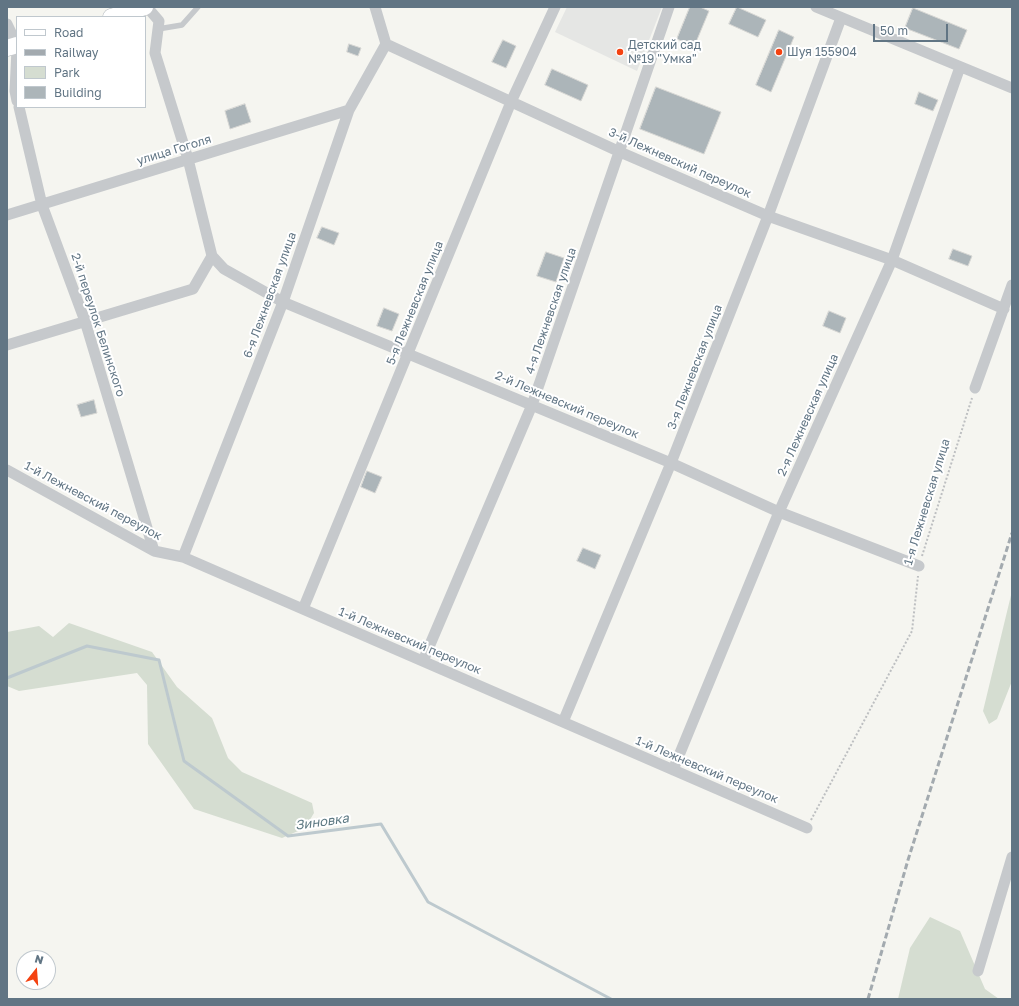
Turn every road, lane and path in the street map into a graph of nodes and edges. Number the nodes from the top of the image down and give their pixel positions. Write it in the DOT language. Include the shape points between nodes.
graph roads {
  1 [pos="146,7"];
  2 [pos="198,7"];
  3 [pos="375,7"];
  4 [pos="554,7"];
  5 [pos="669,7"];
  6 [pos="816,7"];
  7 [pos="114,16"];
  8 [pos="842,18"];
  9 [pos="7,24"];
  10 [pos="158,29"];
  11 [pos="16,43"];
  12 [pos="386,44"];
  13 [pos="960,67"];
  14 [pos="16,70"];
  15 [pos="1012,88"];
  16 [pos="16,96"];
  17 [pos="511,102"];
  18 [pos="18,108"];
  19 [pos="349,110"];
  20 [pos="620,152"];
  21 [pos="188,159"];
  22 [pos="42,205"];
  23 [pos="7,215"];
  24 [pos="768,216"];
  25 [pos="212,256"];
  26 [pos="892,260"];
  27 [pos="1012,285"];
  28 [pos="283,302"];
  29 [pos="1004,309"];
  30 [pos="85,321"];
  31 [pos="7,345"];
  32 [pos="409,354"];
  33 [pos="975,388"];
  34 [pos="532,405"];
  35 [pos="671,463"];
  36 [pos="7,470"];
  37 [pos="779,512"];
  38 [pos="154,551"];
  39 [pos="184,558"];
  40 [pos="919,566"];
  41 [pos="303,609"];
  42 [pos="423,661"];
  43 [pos="563,722"];
  44 [pos="673,770"];
  45 [pos="807,828"];
  46 [pos="1012,857"];
  47 [pos="978,971"];
  1 -- 7 [label="main road"];
  1 -- 10 [label="street" via="159,21"];
  2 -- 10 [label="lane" via="182,25"];
  3 -- 12 [label="street"];
  4 -- 17 [label="street, 5-я Лежневская улица"];
  5 -- 20 [label="street, 4-я Лежневская улица"];
  6 -- 8 [label="street"];
  8 -- 13 [label="street"];
  8 -- 24 [label="street, 3-я Лежневская улица"];
  9 -- 11 [label="street"];
  10 -- 21 [label="street" via="155,53"];
  12 -- 17 [label="street, 3-й Лежневский переулок"];
  12 -- 19 [label="street, 6-я Лежневская улица"];
  13 -- 15 [label="street"];
  13 -- 26 [label="street, 2-я Лежневская улица"];
  14 -- 16 [label="street"];
  17 -- 20 [label="street, 3-й Лежневский переулок"];
  17 -- 32 [label="street, 5-я Лежневская улица"];
  18 -- 22 [label="street, 2-й переулок Белинского"];
  19 -- 21 [label="street, улица Гоголя"];
  19 -- 28 [label="street, 6-я Лежневская улица"];
  20 -- 24 [label="street, 3-й Лежневский переулок"];
  20 -- 34 [label="street, 4-я Лежневская улица"];
  21 -- 22 [label="street, улица Гоголя"];
  21 -- 25 [label="street"];
  22 -- 23 [label="street, улица Гоголя"];
  22 -- 30 [label="street, 2-й переулок Белинского"];
  24 -- 26 [label="street, 3-й Лежневский переулок"];
  24 -- 35 [label="street, 3-я Лежневская улица"];
  25 -- 28 [label="street, 2-й Лежневский переулок" via="224,269"];
  25 -- 30 [label="street" via="193,289"];
  26 -- 29 [label="street, 3-й Лежневский переулок"];
  26 -- 37 [label="street, 2-я Лежневская улица"];
  27 -- 29 [label="street"];
  28 -- 32 [label="street, 2-й Лежневский переулок"];
  28 -- 39 [label="street, 6-я Лежневская улица"];
  29 -- 33 [label="street"];
  30 -- 31 [label="street"];
  30 -- 38 [label="street, 2-й переулок Белинского"];
  32 -- 34 [label="street, 2-й Лежневский переулок"];
  32 -- 41 [label="street, 5-я Лежневская улица"];
  33 -- 40 [label="path, 1-я Лежневская улица"];
  34 -- 35 [label="street, 2-й Лежневский переулок"];
  34 -- 42 [label="street, 4-я Лежневская улица"];
  35 -- 37 [label="street, 2-й Лежневский переулок"];
  35 -- 43 [label="street, 3-я Лежневская улица"];
  36 -- 38 [label="street, 1-й Лежневский переулок"];
  37 -- 40 [label="street, 2-й Лежневский переулок"];
  37 -- 44 [label="street, 2-я Лежневская улица"];
  38 -- 39 [label="street, 1-й Лежневский переулок"];
  39 -- 41 [label="street, 1-й Лежневский переулок"];
  40 -- 45 [label="path, 1-я Лежневская улица" via="912,631"];
  41 -- 42 [label="street, 1-й Лежневский переулок"];
  42 -- 43 [label="street, 1-й Лежневский переулок"];
  43 -- 44 [label="street, 1-й Лежневский переулок"];
  44 -- 45 [label="street, 1-й Лежневский переулок"];
  46 -- 47 [label="street"];
}
